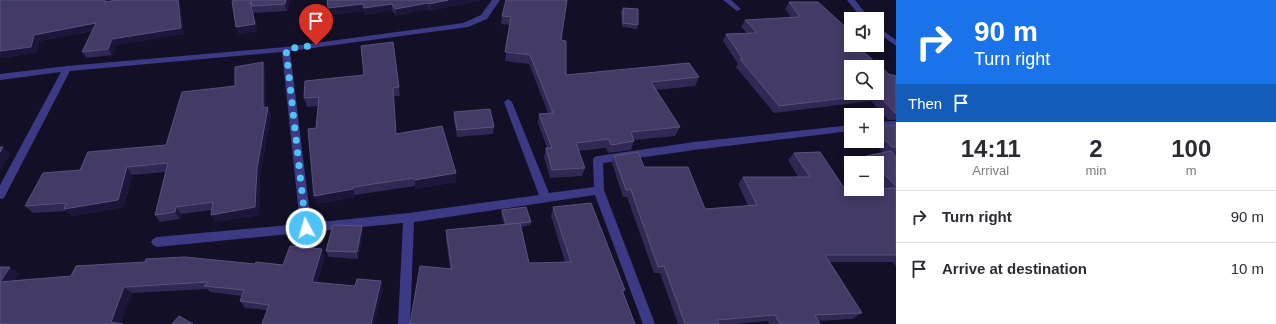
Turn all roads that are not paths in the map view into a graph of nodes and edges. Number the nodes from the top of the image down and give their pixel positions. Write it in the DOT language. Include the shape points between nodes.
graph roads {
  1 [pos="496,0"];
  2 [pos="727,0"];
  3 [pos="851,0"];
  4 [pos="737,8"];
  5 [pos="860,12"];
  6 [pos="884,34"];
  7 [pos="896,44"];
  8 [pos="286,49"];
  9 [pos="67,69"];
  10 [pos="0,77"];
  11 [pos="508,102"];
  12 [pos="896,124"];
  13 [pos="884,125"];
  14 [pos="844,129"];
  15 [pos="599,190"];
  16 [pos="0,195"];
  17 [pos="545,197"];
  18 [pos="409,218"];
  19 [pos="306,228"];
  20 [pos="157,242"];
  21 [pos="404,324"];
  22 [pos="649,324"];
  1 -- 8 [label="street" via="484,17 466,25"];
  2 -- 4 [label="street"];
  3 -- 5 [label="street"];
  6 -- 7 [label="street"];
  8 -- 9 [label="street"];
  8 -- 19 [label="street"];
  9 -- 10 [label="street"];
  9 -- 16 [label="street"];
  11 -- 17 [label="street"];
  12 -- 13 [label="street"];
  14 -- 15 [label="street" via="598,160"];
  15 -- 17 [label="street"];
  15 -- 22 [label="street"];
  17 -- 18 [label="street"];
  18 -- 19 [label="street"];
  18 -- 21 [label="street"];
  19 -- 20 [label="street"];
}
